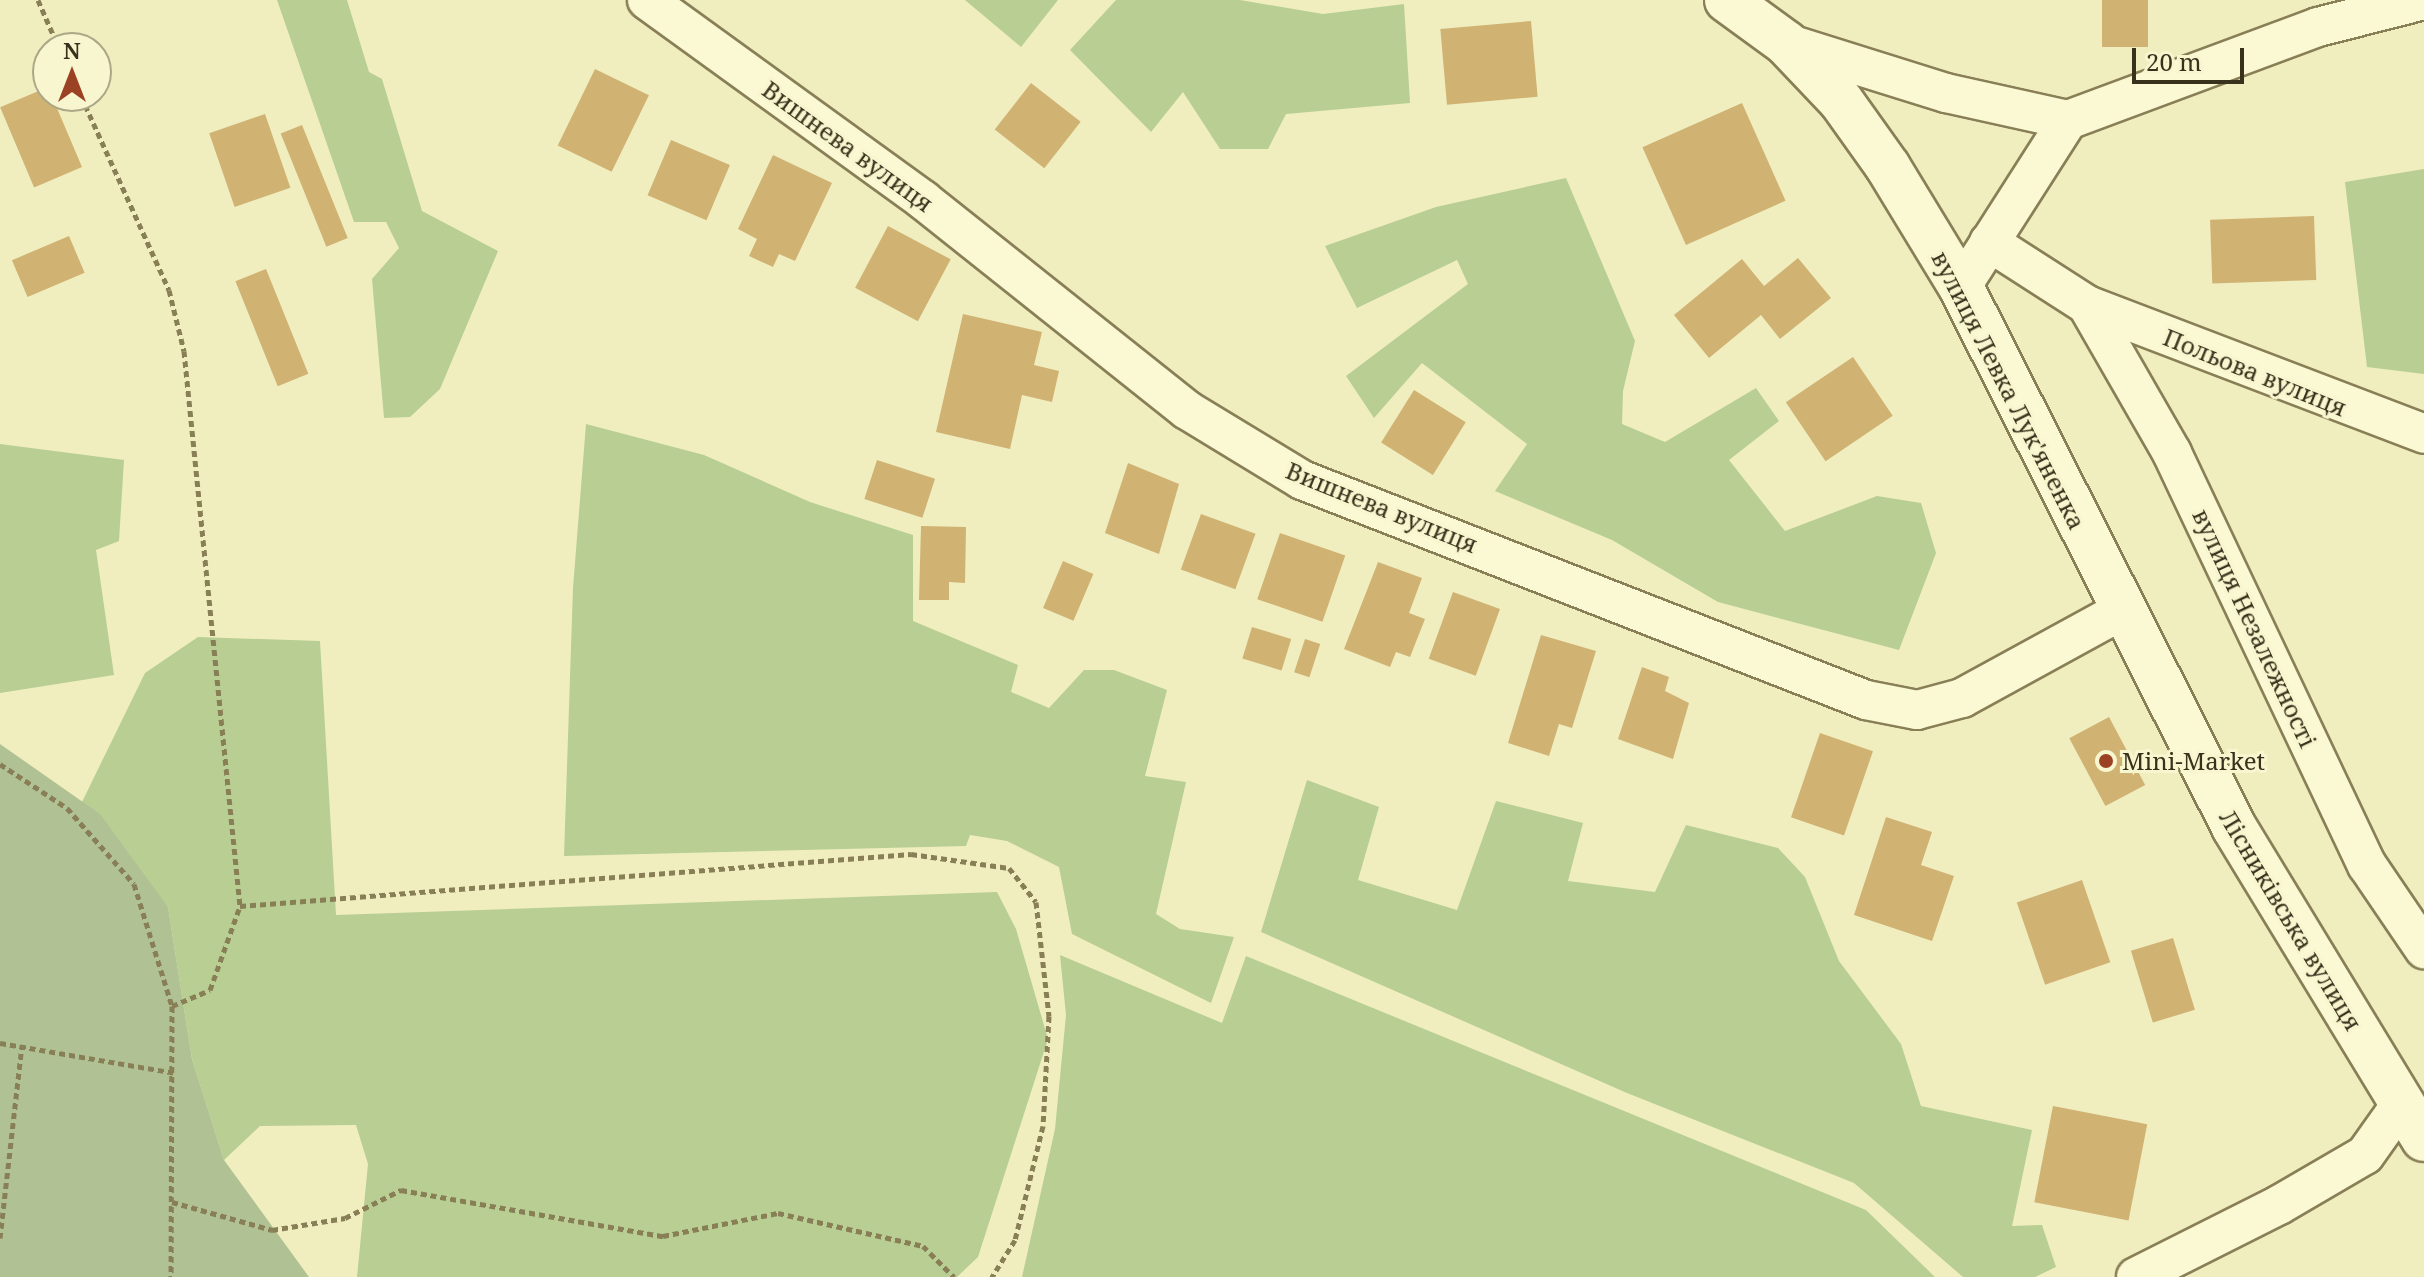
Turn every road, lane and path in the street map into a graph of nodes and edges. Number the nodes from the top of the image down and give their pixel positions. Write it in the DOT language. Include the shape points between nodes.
graph roads {
  1 [pos="38,0"];
  2 [pos="647,0"];
  3 [pos="1727,0"];
  4 [pos="2424,0"];
  5 [pos="52,32"];
  6 [pos="1786,43"];
  7 [pos="88,112"];
  8 [pos="2068,120"];
  9 [pos="1989,242"];
  10 [pos="1961,287"];
  11 [pos="2087,305"];
  12 [pos="2424,434"];
  13 [pos="2121,611"];
  14 [pos="0,764"];
  15 [pos="240,906"];
  16 [pos="2424,949"];
  17 [pos="172,1006"];
  18 [pos="0,1043"];
  19 [pos="22,1045"];
  20 [pos="176,1073"];
  21 [pos="2402,1103"];
  22 [pos="2424,1139"];
  23 [pos="172,1202"];
  24 [pos="0,1238"];
  25 [pos="171,1277"];
  26 [pos="954,1277"];
  27 [pos="992,1277"];
  28 [pos="2136,1277"];
  1 -- 5 [label="path"];
  2 -- 13 [label="street, Вишнева вулиця" via="923,200 1187,410 1302,480 1866,700 1917,710 1962,698"];
  3 -- 6 [label="street, вулиця Левка Лук'яненка"];
  4 -- 8 [label="street" via="2318,27"];
  6 -- 8 [label="street" via="1946,93"];
  6 -- 10 [label="street, вулиця Левка Лук'яненка" via="1841,101"];
  7 -- 15 [label="path" via="169,290 184,351"];
  8 -- 9 [label="street"];
  9 -- 10 [label="street"];
  9 -- 11 [label="street, Польова вулиця"];
  10 -- 13 [label="street, вулиця Левка Лук'яненка"];
  11 -- 12 [label="street, Польова вулиця"];
  11 -- 16 [label="street, вулиця Незалежності" via="2172,453 2367,865"];
  13 -- 21 [label="street, Лісниківська вулиця" via="2234,827"];
  14 -- 17 [label="path" via="67,808 134,884"];
  15 -- 17 [label="path" via="210,990"];
  15 -- 27 [label="path" via="911,854 1009,868 1036,902 1049,1016 1043,1126 1015,1240"];
  17 -- 20 [label="path"];
  18 -- 19 [label="path"];
  19 -- 20 [label="path"];
  19 -- 24 [label="path"];
  20 -- 23 [label="path"];
  21 -- 22 [label="street, Лісниківська вулиця"];
  21 -- 28 [label="street" via="2365,1155"];
  23 -- 25 [label="path"];
  23 -- 26 [label="path" via="272,1230 345,1218 401,1190 663,1236 778,1213 923,1246"];
}
